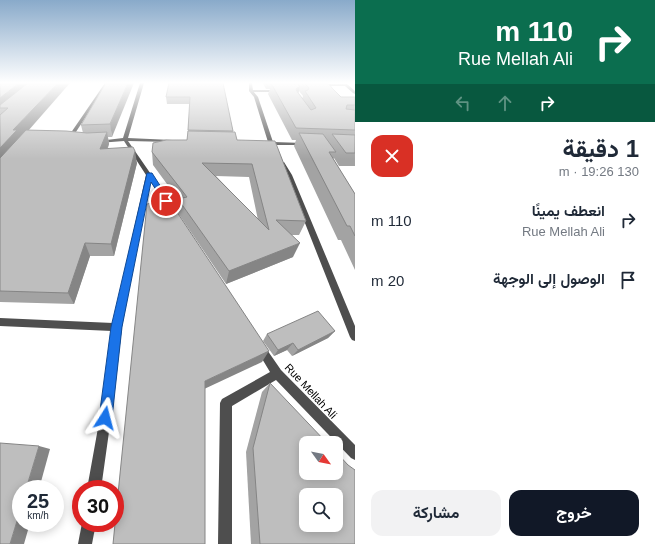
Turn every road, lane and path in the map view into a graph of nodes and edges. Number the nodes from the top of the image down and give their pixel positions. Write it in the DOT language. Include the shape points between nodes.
graph roads {
  1 [pos="89,108"];
  2 [pos="134,108"];
  3 [pos="260,108"];
  4 [pos="62,137"];
  5 [pos="125,139"];
  6 [pos="68,140"];
  7 [pos="75,140"];
  8 [pos="177,141"];
  9 [pos="94,142"];
  10 [pos="258,143"];
  11 [pos="271,144"];
  12 [pos="307,144"];
  13 [pos="149,174"];
  14 [pos="175,214"];
  15 [pos="0,322"];
  16 [pos="117,327"];
  17 [pos="355,337"];
  18 [pos="256,341"];
  19 [pos="277,374"];
  20 [pos="355,454"];
  21 [pos="95,480"];
  22 [pos="87,532"];
  23 [pos="85,544"];
  24 [pos="225,544"];
  1 -- 6 [label="street"];
  2 -- 5 [label="street"];
  3 -- 11 [label="street"];
  4 -- 6 [label="street"];
  5 -- 8 [label="street"];
  5 -- 9 [label="street"];
  5 -- 13 [label="street"];
  6 -- 7 [label="street"];
  10 -- 11 [label="street"];
  11 -- 12 [label="street"];
  11 -- 17 [label="street" via="289,175"];
  13 -- 14 [label="street"];
  13 -- 16 [label="street"];
  15 -- 16 [label="street"];
  16 -- 21 [label="street"];
  18 -- 19 [label="street, Rue Mellah Ali"];
  19 -- 20 [label="street, Rue Mellah Ali"];
  19 -- 24 [label="street" via="226,403"];
  22 -- 23 [label="street"];
}
